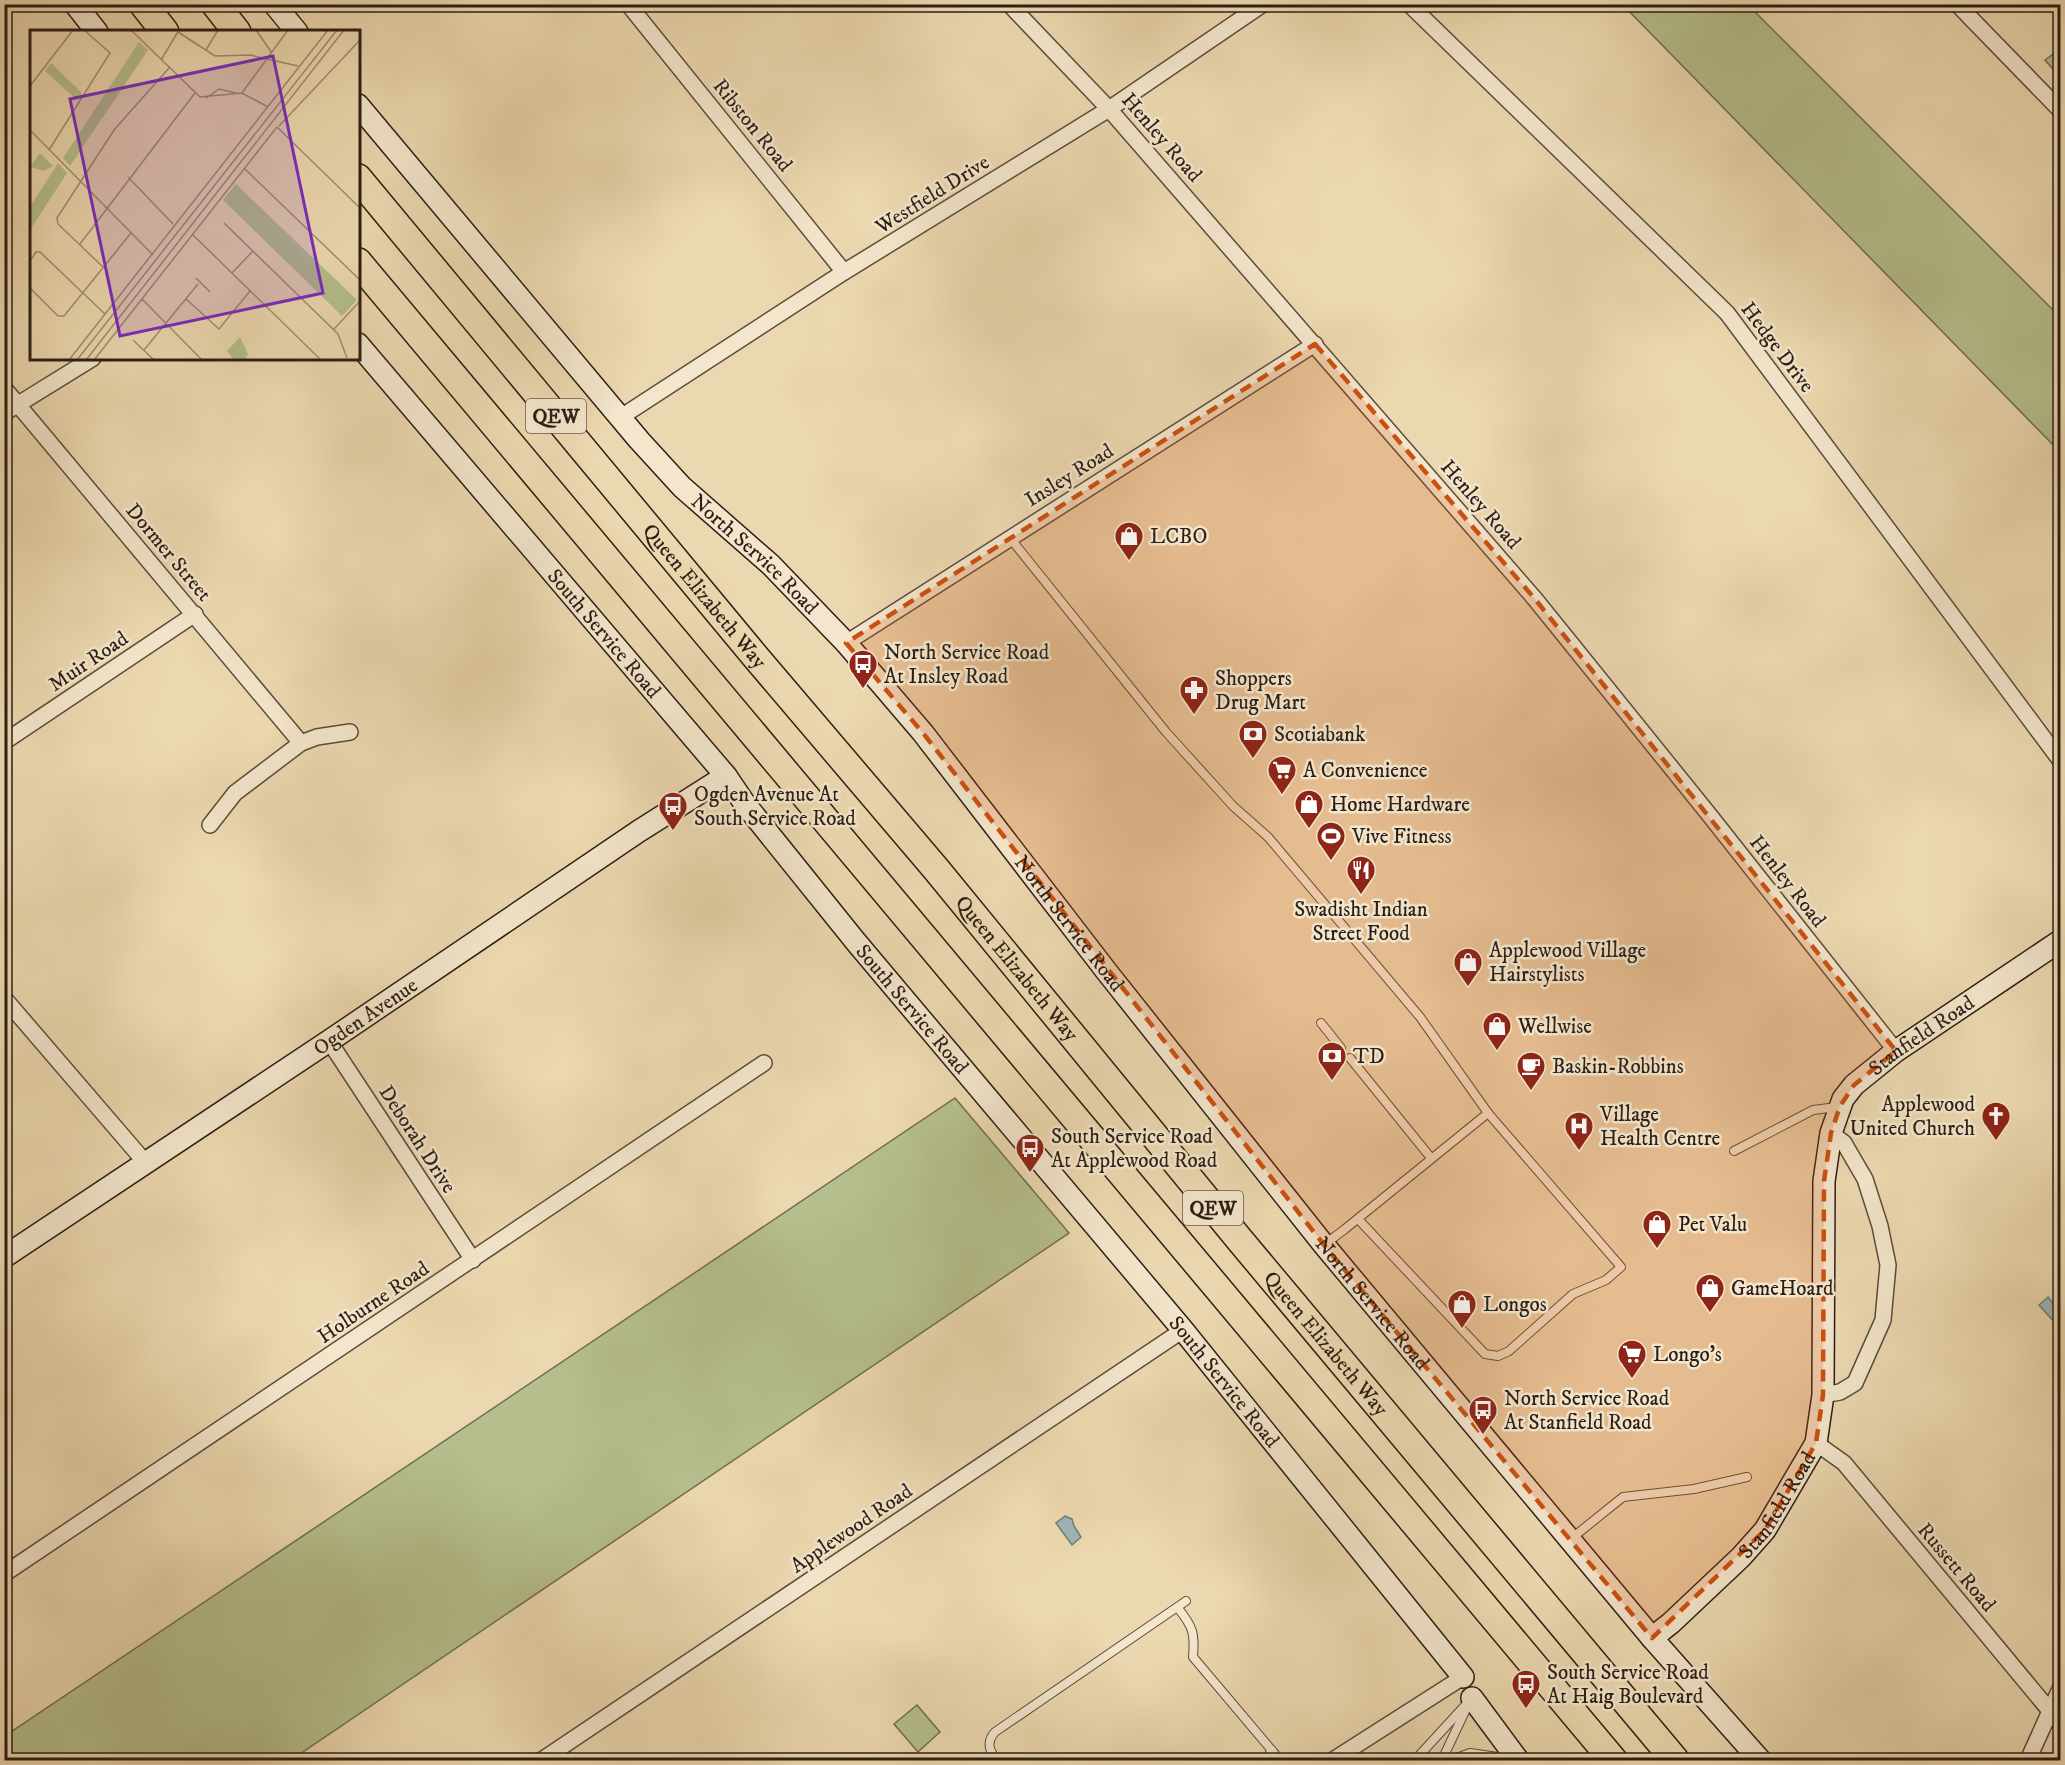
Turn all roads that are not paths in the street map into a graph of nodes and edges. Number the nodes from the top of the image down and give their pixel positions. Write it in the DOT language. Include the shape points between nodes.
graph roads {
  1 [pos="75,4"];
  2 [pos="142,4"];
  3 [pos="215,4"];
  4 [pos="274,4"];
  5 [pos="628,4"];
  6 [pos="1009,4"];
  7 [pos="1263,4"];
  8 [pos="1410,4"];
  9 [pos="1957,4"];
  10 [pos="95,30"];
  11 [pos="163,30"];
  12 [pos="235,30"];
  13 [pos="295,30"];
  14 [pos="360,107"];
  15 [pos="1109,109"];
  16 [pos="2061,110"];
  17 [pos="360,180"];
  18 [pos="360,264"];
  19 [pos="844,272"];
  20 [pos="1315,344"];
  21 [pos="360,346"];
  22 [pos="90,360"];
  23 [pos="4,388"];
  24 [pos="18,404"];
  25 [pos="4,414"];
  26 [pos="621,417"];
  27 [pos="1010,538"];
  28 [pos="195,614"];
  29 [pos="846,643"];
  30 [pos="350,732"];
  31 [pos="4,742"];
  32 [pos="301,743"];
  33 [pos="2061,760"];
  34 [pos="726,776"];
  35 [pos="210,825"];
  36 [pos="2061,941"];
  37 [pos="4,998"];
  38 [pos="1321,1023"];
  39 [pos="329,1041"];
  40 [pos="1341,1048"];
  41 [pos="1896,1052"];
  42 [pos="1350,1058"];
  43 [pos="764,1063"];
  44 [pos="1840,1106"];
  45 [pos="1488,1113"];
  46 [pos="1831,1133"];
  47 [pos="1734,1151"];
  48 [pos="1431,1158"];
  49 [pos="145,1162"];
  50 [pos="1358,1219"];
  51 [pos="1324,1245"];
  52 [pos="4,1257"];
  53 [pos="472,1260"];
  54 [pos="1183,1330"];
  55 [pos="1822,1395"];
  56 [pos="1816,1443"];
  57 [pos="1747,1477"];
  58 [pos="1571,1539"];
  59 [pos="4,1574"];
  60 [pos="1186,1601"];
  61 [pos="1178,1608"];
  62 [pos="1652,1638"];
  63 [pos="1463,1677"];
  64 [pos="2061,1689"];
  65 [pos="1472,1698"];
  66 [pos="2050,1711"];
  67 [pos="2061,1724"];
  68 [pos="1272,1750"];
  69 [pos="1517,1760"];
  70 [pos="542,1761"];
  71 [pos="997,1761"];
  72 [pos="1265,1761"];
  73 [pos="1280,1761"];
  74 [pos="1334,1761"];
  75 [pos="1415,1761"];
  76 [pos="1442,1761"];
  77 [pos="1452,1761"];
  78 [pos="1613,1761"];
  79 [pos="1675,1761"];
  80 [pos="1760,1761"];
  81 [pos="2028,1761"];
  1 -- 10 [label="main road"];
  2 -- 11 [label="highway"];
  3 -- 12 [label="highway"];
  4 -- 13 [label="main road"];
  5 -- 19 [label="street, Ribston Road"];
  6 -- 15 [label="street, Henley Road"];
  7 -- 15 [label="street, Westfield Drive"];
  8 -- 33 [label="street, Hedge Drive" via="1727,313"];
  9 -- 16 [label="street"];
  14 -- 26 [label="main road, North Service Road"];
  15 -- 19 [label="street, Westfield Drive"];
  15 -- 20 [label="street, Henley Road"];
  17 -- 79 [label="highway, Queen Elizabeth Way / QEW"];
  18 -- 78 [label="highway, QEW"];
  19 -- 26 [label="street, Westfield Drive"];
  20 -- 27 [label="street, Insley Road"];
  20 -- 41 [label="street, Henley Road" via="1535,599"];
  21 -- 34 [label="main road, South Service Road"];
  22 -- 24 [label="street"];
  23 -- 24 [label="street, Dormer Street"];
  24 -- 25 [label="street"];
  24 -- 28 [label="street, Dormer Street"];
  26 -- 29 [label="main road, North Service Road" via="682,487 771,565"];
  27 -- 29 [label="street, Insley Road"];
  27 -- 45 [label="lane" via="1166,732 1233,806 1268,837 1420,1017"];
  28 -- 31 [label="street, Muir Road"];
  28 -- 32 [label="street, Dormer Street"];
  29 -- 51 [label="main road, North Service Road" via="923,733"];
  30 -- 32 [label="street"];
  32 -- 35 [label="street" via="235,793"];
  34 -- 39 [label="main road, Ogden Avenue"];
  34 -- 54 [label="main road, South Service Road" via="856,942"];
  36 -- 41 [label="main road, Stanfield Road"];
  37 -- 49 [label="street"];
  38 -- 40 [label="lane"];
  39 -- 49 [label="main road, Ogden Avenue"];
  39 -- 53 [label="street, Deborah Drive"];
  41 -- 44 [label="main road, Stanfield Road" via="1854,1085"];
  42 -- 48 [label="lane"];
  43 -- 53 [label="street, Holburne Road"];
  44 -- 46 [label="main road, Stanfield Road"];
  44 -- 47 [label="lane" via="1813,1110"];
  45 -- 48 [label="lane"];
  45 -- 50 [label="lane" via="1621,1267 1606,1280 1573,1294 1509,1351 1498,1356 1485,1354"];
  46 -- 55 [label="main road, Stanfield Road" via="1824,1181"];
  46 -- 55 [label="street" via="1844,1143 1865,1179 1888,1265 1883,1320 1855,1383 1840,1392"];
  48 -- 50 [label="lane"];
  49 -- 52 [label="main road, Ogden Avenue"];
  50 -- 51 [label="lane"];
  51 -- 58 [label="main road, North Service Road"];
  53 -- 59 [label="street, Holburne Road"];
  54 -- 63 [label="main road, South Service Road"];
  54 -- 70 [label="street, Applewood Road"];
  55 -- 56 [label="main road, Stanfield Road"];
  56 -- 62 [label="main road, Stanfield Road" via="1765,1530"];
  56 -- 66 [label="street, Russett Road" via="1844,1463"];
  57 -- 58 [label="lane" via="1694,1489 1623,1497"];
  58 -- 62 [label="main road, North Service Road"];
  60 -- 61 [label="lane"];
  61 -- 68 [label="lane" via="1195,1635 1193,1657"];
  61 -- 71 [label="lane" via="995,1732 989,1746"];
  62 -- 80 [label="main road, North Service Road"];
  63 -- 65 [label="lane"];
  63 -- 74 [label="street"];
  64 -- 66 [label="street"];
  65 -- 69 [label="main road"];
  65 -- 75 [label="lane"];
  65 -- 76 [label="lane"];
  66 -- 67 [label="street, Russett Road"];
  66 -- 81 [label="street"];
  68 -- 72 [label="lane"];
  68 -- 73 [label="lane"];
  69 -- 77 [label="lane" via="1470,1753"];
}
